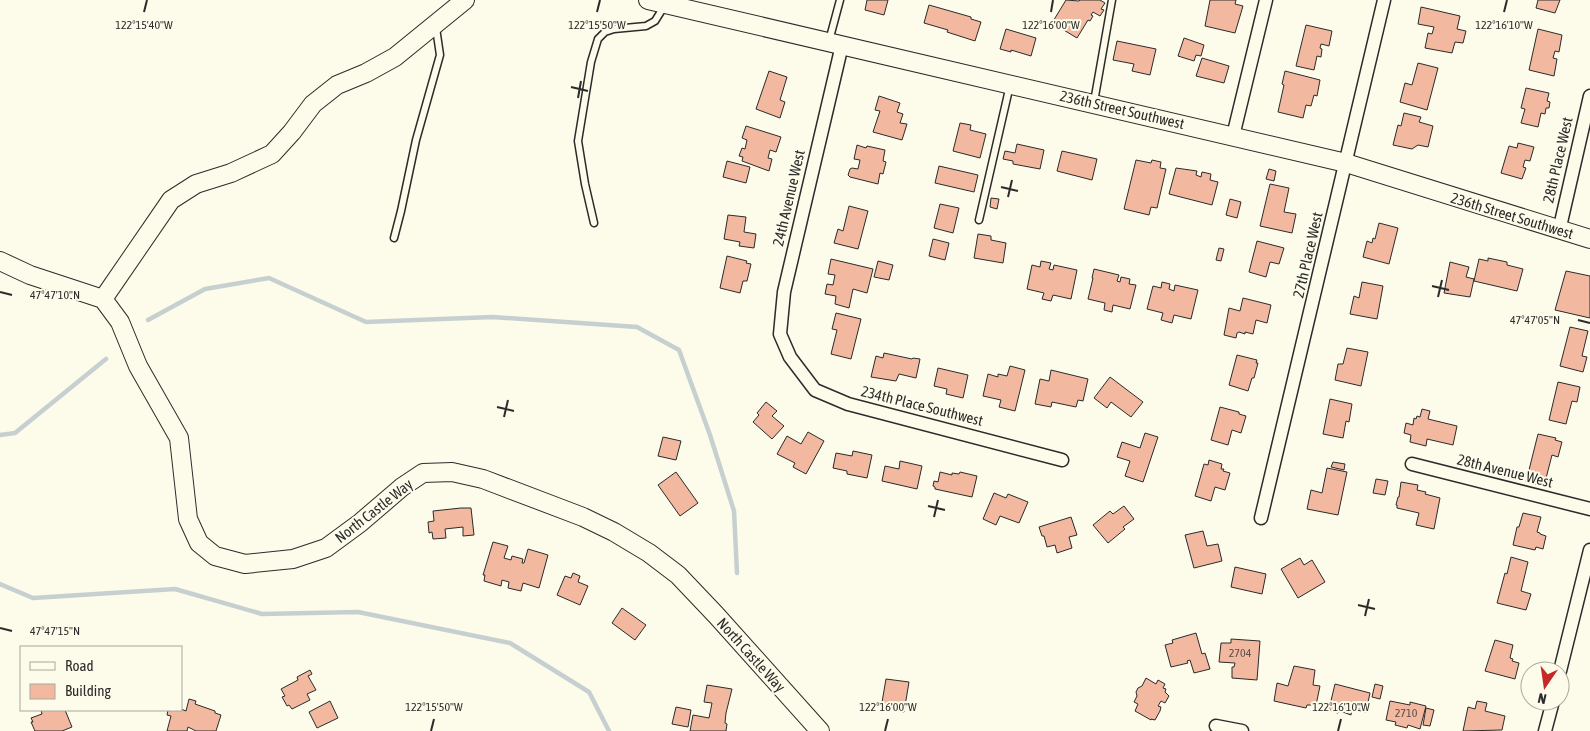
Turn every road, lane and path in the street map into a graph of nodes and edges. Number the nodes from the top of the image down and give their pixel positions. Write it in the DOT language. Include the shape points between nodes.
graph roads {
  1 [pos="465,0"];
  2 [pos="840,0"];
  3 [pos="1112,0"];
  4 [pos="1266,0"];
  5 [pos="1384,0"];
  6 [pos="657,2"];
  7 [pos="435,24"];
  8 [pos="836,44"];
  9 [pos="1010,84"];
  10 [pos="1590,96"];
  11 [pos="1094,104"];
  12 [pos="1233,136"];
  13 [pos="1346,163"];
  14 [pos="979,220"];
  15 [pos="594,223"];
  16 [pos="1559,231"];
  17 [pos="394,238"];
  18 [pos="1590,239"];
  19 [pos="0,261"];
  20 [pos="103,299"];
  21 [pos="790,357"];
  22 [pos="1062,460"];
  23 [pos="1412,464"];
  24 [pos="1590,509"];
  25 [pos="1262,518"];
  26 [pos="1590,550"];
  27 [pos="1562,661"];
  28 [pos="1550,711"];
  29 [pos="1216,726"];
  30 [pos="820,731"];
  31 [pos="1242,731"];
  32 [pos="1545,731"];
  1 -- 7 [label="street"];
  2 -- 8 [label="lane"];
  3 -- 11 [label="lane"];
  4 -- 12 [label="street"];
  5 -- 13 [label="street, 27th Place West"];
  6 -- 8 [label="street, 236th Street Southwest"];
  6 -- 15 [label="lane" via="655,21 646,26 605,32 598,39 591,62 578,141"];
  7 -- 17 [label="lane" via="440,55 416,140"];
  7 -- 20 [label="street" via="395,56 337,85 313,104 272,154 231,173 196,184 172,200"];
  8 -- 9 [label="street, 236th Street Southwest"];
  8 -- 21 [label="street, 24th Avenue West" via="784,292 780,334"];
  9 -- 11 [label="street, 236th Street Southwest"];
  9 -- 14 [label="lane"];
  10 -- 16 [label="street, 28th Place West"];
  11 -- 12 [label="street, 236th Street Southwest"];
  12 -- 13 [label="street, 236th Street Southwest"];
  13 -- 16 [label="street, 236th Street Southwest"];
  13 -- 25 [label="street, 27th Place West"];
  16 -- 18 [label="street, 236th Street Southwest"];
  19 -- 20 [label="street" via="30,275"];
  20 -- 30 [label="street, North Castle Way" via="120,322 138,366 178,438 188,519 199,543 215,556 245,564 293,559 326,548 423,473 452,472 483,479 599,524 656,558 703,601"];
  21 -- 22 [label="street, 234th Place Southwest" via="815,390 848,404"];
  23 -- 24 [label="street, 28th Avenue West"];
  26 -- 27 [label="street"];
  28 -- 32 [label="street"];
  29 -- 31 [label="street"];
}
